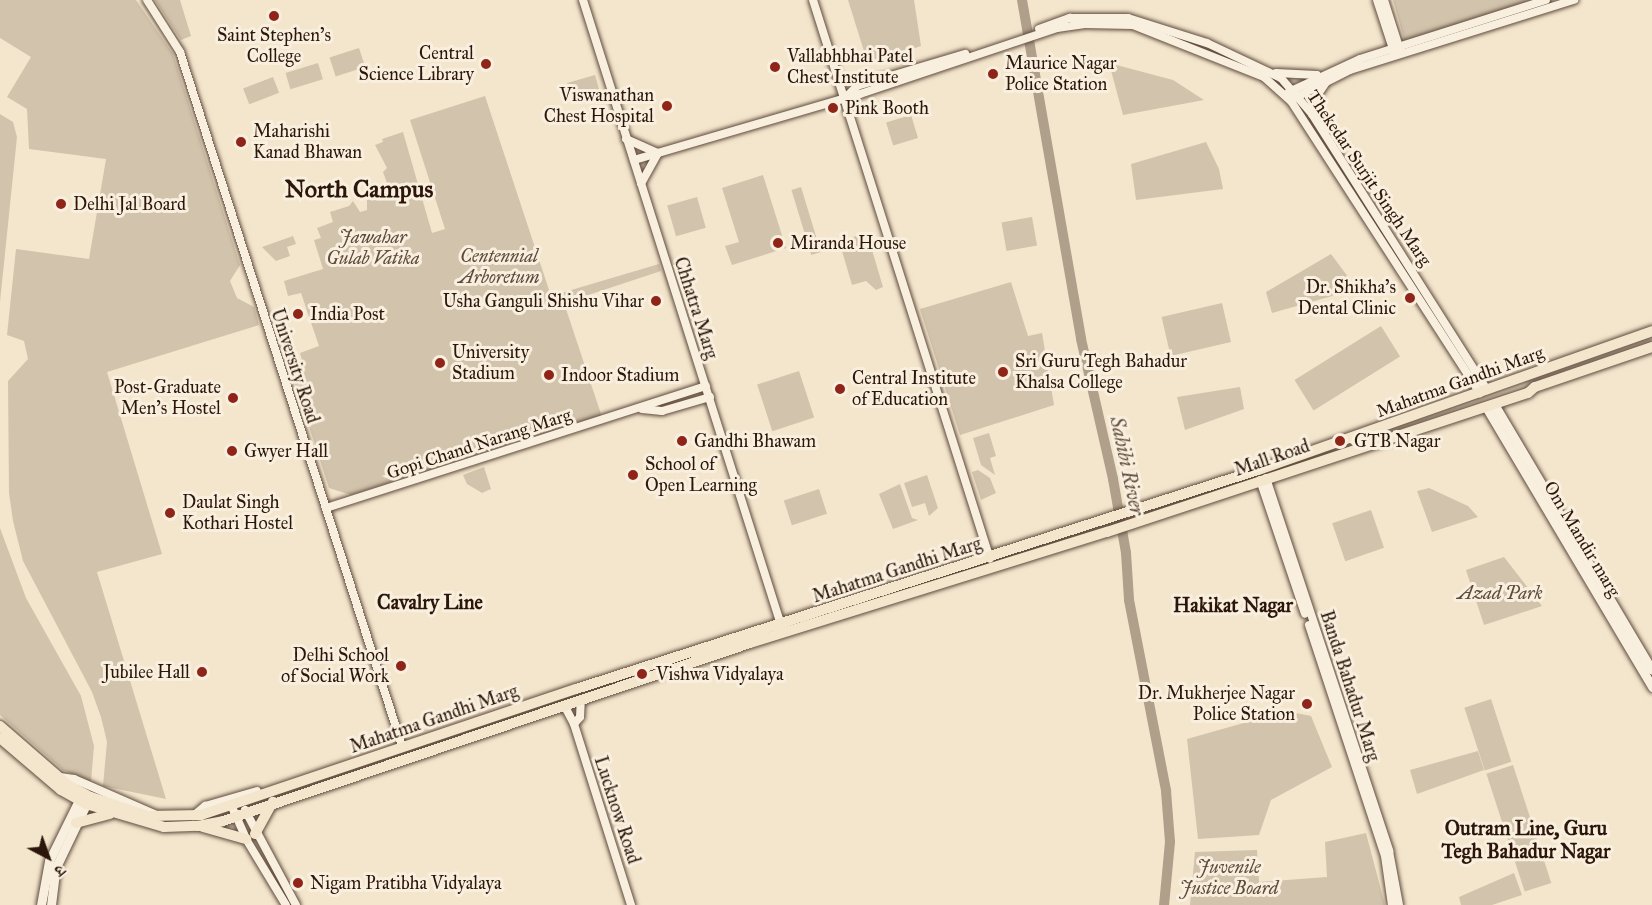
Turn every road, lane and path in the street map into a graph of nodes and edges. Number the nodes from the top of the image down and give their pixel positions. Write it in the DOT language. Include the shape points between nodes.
graph roads {
  1 [pos="147,0"];
  2 [pos="583,0"];
  3 [pos="813,0"];
  4 [pos="1377,0"];
  5 [pos="1384,0"];
  6 [pos="1546,0"];
  7 [pos="1574,0"];
  8 [pos="1042,30"];
  9 [pos="1397,52"];
  10 [pos="1274,73"];
  11 [pos="1320,75"];
  12 [pos="1330,78"];
  13 [pos="846,95"];
  14 [pos="1291,95"];
  15 [pos="1312,114"];
  16 [pos="626,139"];
  17 [pos="658,153"];
  18 [pos="634,160"];
  19 [pos="641,184"];
  20 [pos="1652,332"];
  21 [pos="1652,347"];
  22 [pos="706,386"];
  23 [pos="1484,392"];
  24 [pos="710,397"];
  25 [pos="1490,405"];
  26 [pos="640,408"];
  27 [pos="1263,479"];
  28 [pos="326,508"];
  29 [pos="1098,521"];
  30 [pos="1141,521"];
  31 [pos="1103,533"];
  32 [pos="991,562"];
  33 [pos="781,625"];
  34 [pos="669,665"];
  35 [pos="1652,670"];
  36 [pos="1652,687"];
  37 [pos="580,699"];
  38 [pos="564,705"];
  39 [pos="574,723"];
  40 [pos="0,726"];
  41 [pos="0,738"];
  42 [pos="402,746"];
  43 [pos="58,777"];
  44 [pos="274,796"];
  45 [pos="84,798"];
  46 [pos="239,810"];
  47 [pos="114,814"];
  48 [pos="160,817"];
  49 [pos="195,822"];
  50 [pos="76,823"];
  51 [pos="250,836"];
  52 [pos="41,905"];
  53 [pos="51,905"];
  54 [pos="286,905"];
  55 [pos="296,905"];
  56 [pos="631,905"];
  57 [pos="1392,905"];
  58 [pos="1399,905"];
  1 -- 28 [label="street, University Road" via="180,52"];
  2 -- 16 [label="street, Chhatra Marg"];
  3 -- 13 [label="street"];
  4 -- 9 [label="street"];
  5 -- 9 [label="street"];
  6 -- 9 [label="street"];
  7 -- 9 [label="street"];
  8 -- 10 [label="street, Thekedar Surjit Singh Marg" via="1070,18 1128,18 1207,43"];
  8 -- 13 [label="street" via="857,86"];
  8 -- 14 [label="street, Thekedar Surjit Singh Marg" via="1079,24 1133,25 1264,77"];
  9 -- 11 [label="street"];
  9 -- 12 [label="street"];
  10 -- 11 [label="street"];
  10 -- 14 [label="street, Thekedar Surjit Singh Marg"];
  11 -- 14 [label="street"];
  12 -- 14 [label="street"];
  12 -- 15 [label="street" via="1314,100"];
  13 -- 17 [label="street"];
  13 -- 32 [label="street"];
  14 -- 15 [label="street, Thekedar Surjit Singh Marg"];
  14 -- 23 [label="street, Thekedar Surjit Singh Marg"];
  15 -- 23 [label="street, Thekedar Surjit Singh Marg"];
  16 -- 17 [label="street"];
  16 -- 18 [label="street, Chhatra Marg"];
  17 -- 18 [label="street"];
  17 -- 19 [label="street"];
  18 -- 19 [label="street, Chhatra Marg"];
  19 -- 22 [label="street, Chhatra Marg"];
  20 -- 23 [label="main road, Mahatma Gandhi Marg"];
  21 -- 25 [label="main road, Mall Road"];
  22 -- 24 [label="street, Chhatra Marg"];
  22 -- 26 [label="street, Gopi Chand Narang Marg"];
  23 -- 29 [label="main road, Mahatma Gandhi Marg"];
  24 -- 26 [label="street, Gopi Chand Narang Marg" via="662,411"];
  24 -- 33 [label="street, Chhatra Marg"];
  25 -- 27 [label="main road, Mall Road"];
  25 -- 35 [label="main road, Om Mandir marg"];
  25 -- 36 [label="main road, Om Mandir marg"];
  26 -- 28 [label="street, Gopi Chand Narang Marg"];
  27 -- 30 [label="main road, Mall Road"];
  27 -- 57 [label="street, Banda Bahadur Marg" via="1384,856"];
  27 -- 58 [label="street, Banda Bahadur Marg" via="1389,851"];
  28 -- 42 [label="street, University Road"];
  29 -- 31 [label="main road"];
  29 -- 32 [label="main road, Mahatma Gandhi Marg"];
  30 -- 31 [label="main road, Mahatma Gandhi Marg"];
  31 -- 32 [label="main road, Mahatma Gandhi Marg"];
  32 -- 33 [label="main road, Mahatma Gandhi Marg"];
  32 -- 34 [label="main road, Mahatma Gandhi Marg"];
  33 -- 34 [label="main road, Mahatma Gandhi Marg"];
  34 -- 37 [label="main road, Mahatma Gandhi Marg"];
  34 -- 42 [label="main road, Mahatma Gandhi Marg"];
  37 -- 38 [label="main road, Mahatma Gandhi Marg"];
  37 -- 39 [label="street" via="580,717"];
  38 -- 39 [label="street, Lucknow Road"];
  38 -- 44 [label="main road, Mahatma Gandhi Marg"];
  39 -- 56 [label="street, Lucknow Road"];
  40 -- 43 [label="main road"];
  41 -- 45 [label="main road"];
  42 -- 44 [label="main road, Mahatma Gandhi Marg"];
  43 -- 45 [label="main road"];
  43 -- 48 [label="street" via="74,778"];
  44 -- 46 [label="main road, Mahatma Gandhi Marg"];
  44 -- 49 [label="street" via="267,788 205,806"];
  44 -- 51 [label="main road"];
  45 -- 47 [label="main road, Mahatma Gandhi Marg"];
  45 -- 48 [label="main road, Mahatma Gandhi Marg"];
  45 -- 50 [label="main road"];
  45 -- 52 [label="main road" via="49,861"];
  46 -- 49 [label="main road, Mahatma Gandhi Marg"];
  46 -- 51 [label="street"];
  47 -- 49 [label="main road, Mahatma Gandhi Marg" via="164,827"];
  47 -- 50 [label="main road" via="88,817"];
  48 -- 49 [label="main road, Mahatma Gandhi Marg"];
  49 -- 51 [label="main road"];
  50 -- 53 [label="main road" via="56,867"];
  51 -- 54 [label="street"];
  51 -- 55 [label="street"];
}
